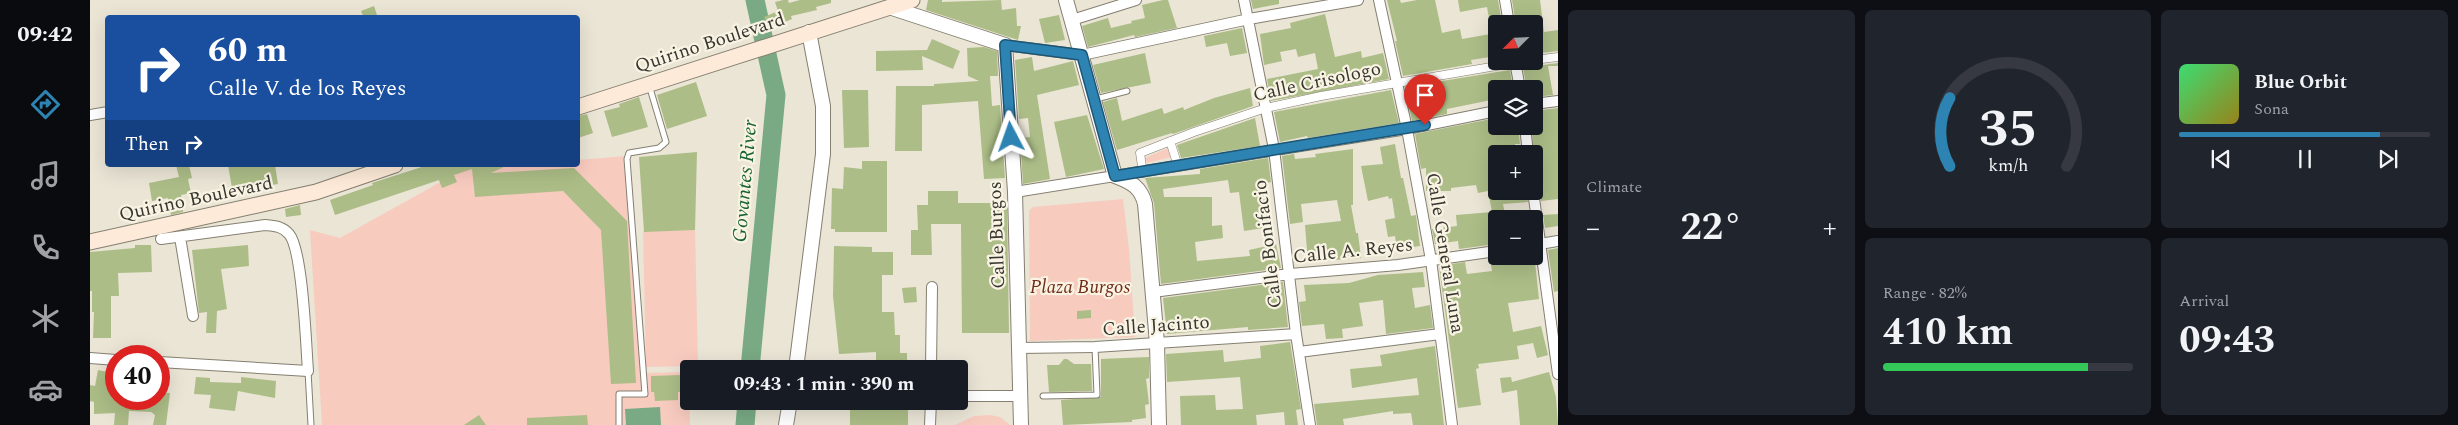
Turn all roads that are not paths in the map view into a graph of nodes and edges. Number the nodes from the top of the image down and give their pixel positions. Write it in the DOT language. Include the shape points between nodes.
graph roads {
  1 [pos="912,0"];
  2 [pos="1066,0"];
  3 [pos="1136,0"];
  4 [pos="1244,0"];
  5 [pos="1358,0"];
  6 [pos="1379,0"];
  7 [pos="1506,0"];
  8 [pos="892,8"];
  9 [pos="1508,15"];
  10 [pos="1249,19"];
  11 [pos="1072,20"];
  12 [pos="810,32"];
  13 [pos="1005,45"];
  14 [pos="1082,55"];
  15 [pos="1558,57"];
  16 [pos="1543,59"];
  17 [pos="1488,67"];
  18 [pos="1397,83"];
  19 [pos="649,85"];
  20 [pos="1127,91"];
  21 [pos="1094,100"];
  22 [pos="1558,100"];
  23 [pos="1543,102"];
  24 [pos="580,106"];
  25 [pos="1266,108"];
  26 [pos="105,113"];
  27 [pos="1488,113"];
  28 [pos="90,116"];
  29 [pos="1408,129"];
  30 [pos="1170,141"];
  31 [pos="1274,150"];
  32 [pos="1178,166"];
  33 [pos="389,167"];
  34 [pos="1142,172"];
  35 [pos="1115,176"];
  36 [pos="1015,192"];
  37 [pos="180,237"];
  38 [pos="161,239"];
  39 [pos="1558,241"];
  40 [pos="90,242"];
  41 [pos="1543,244"];
  42 [pos="1488,252"];
  43 [pos="1431,260"];
  44 [pos="1540,265"];
  45 [pos="1290,274"];
  46 [pos="932,287"];
  47 [pos="1153,292"];
  48 [pos="193,316"];
  49 [pos="1296,334"];
  50 [pos="1440,334"];
  51 [pos="1157,343"];
  52 [pos="1095,347"];
  53 [pos="1018,348"];
  54 [pos="1299,352"];
  55 [pos="90,358"];
  56 [pos="105,359"];
  57 [pos="797,360"];
  58 [pos="931,360"];
  59 [pos="170,363"];
  60 [pos="308,371"];
  61 [pos="1558,374"];
  62 [pos="968,396"];
  63 [pos="1020,396"];
  64 [pos="1043,396"];
  65 [pos="788,410"];
  66 [pos="931,410"];
  67 [pos="311,425"];
  68 [pos="619,425"];
  69 [pos="786,425"];
  70 [pos="930,425"];
  71 [pos="1021,425"];
  72 [pos="1159,425"];
  73 [pos="1310,425"];
  74 [pos="1452,425"];
  1 -- 8 [label="main road, Quirino Boulevard"];
  2 -- 11 [label="street"];
  3 -- 11 [label="street"];
  4 -- 10 [label="street, Calle Bonifacio"];
  5 -- 10 [label="street"];
  6 -- 18 [label="street, Calle General Luna"];
  7 -- 9 [label="street"];
  8 -- 12 [label="main road, Quirino Boulevard"];
  8 -- 13 [label="street"];
  10 -- 14 [label="street"];
  10 -- 25 [label="street, Calle Bonifacio"];
  11 -- 14 [label="street"];
  12 -- 19 [label="main road, Quirino Boulevard"];
  12 -- 57 [label="street" via="823,106 823,154"];
  13 -- 14 [label="street"];
  13 -- 36 [label="street, Calle Burgos"];
  14 -- 21 [label="street"];
  15 -- 16 [label="street"];
  17 -- 18 [label="street, Calle Crisologo"];
  18 -- 25 [label="street, Calle Crisologo"];
  18 -- 29 [label="street, Calle General Luna"];
  19 -- 24 [label="main road, Quirino Boulevard"];
  19 -- 68 [label="lane" via="666,142 659,148 630,153 628,159 645,394 619,394"];
  20 -- 21 [label="lane"];
  21 -- 35 [label="street"];
  22 -- 23 [label="street"];
  25 -- 30 [label="street, Calle Crisologo"];
  25 -- 31 [label="street, Calle Bonifacio"];
  26 -- 28 [label="street"];
  27 -- 29 [label="street"];
  29 -- 31 [label="street"];
  29 -- 43 [label="street, Calle General Luna"];
  30 -- 32 [label="street"];
  30 -- 34 [label="street, Calle Crisologo" via="1140,153"];
  31 -- 32 [label="street"];
  31 -- 45 [label="street, Calle Bonifacio"];
  32 -- 34 [label="street"];
  33 -- 40 [label="main road, Quirino Boulevard" via="308,194"];
  34 -- 35 [label="street"];
  35 -- 36 [label="street"];
  35 -- 47 [label="street" via="1131,182 1142,193"];
  36 -- 53 [label="street, Calle Burgos"];
  37 -- 38 [label="street"];
  37 -- 48 [label="street"];
  37 -- 60 [label="street" via="265,225 280,227 290,236 298,263"];
  39 -- 41 [label="street"];
  42 -- 43 [label="street, Calle A. Reyes"];
  43 -- 45 [label="street, Calle A. Reyes"];
  43 -- 50 [label="street, Calle General Luna"];
  44 -- 61 [label="street"];
  45 -- 47 [label="street, Calle A. Reyes"];
  45 -- 49 [label="street, Calle Bonifacio"];
  46 -- 58 [label="street"];
  47 -- 51 [label="street"];
  49 -- 51 [label="street, Calle Jacinto"];
  49 -- 54 [label="street, Calle Bonifacio"];
  50 -- 54 [label="street"];
  50 -- 74 [label="street, Calle General Luna"];
  51 -- 52 [label="street, Calle Jacinto"];
  51 -- 72 [label="street"];
  52 -- 53 [label="street, Calle Jacinto"];
  52 -- 64 [label="lane" via="1097,395"];
  53 -- 63 [label="street, Calle Burgos"];
  54 -- 73 [label="street, Calle Bonifacio"];
  55 -- 56 [label="street"];
  59 -- 60 [label="street"];
  60 -- 67 [label="lane"];
  62 -- 63 [label="street"];
  63 -- 71 [label="street, Calle Burgos"];
  65 -- 69 [label="street"];
  66 -- 70 [label="street"];
}
